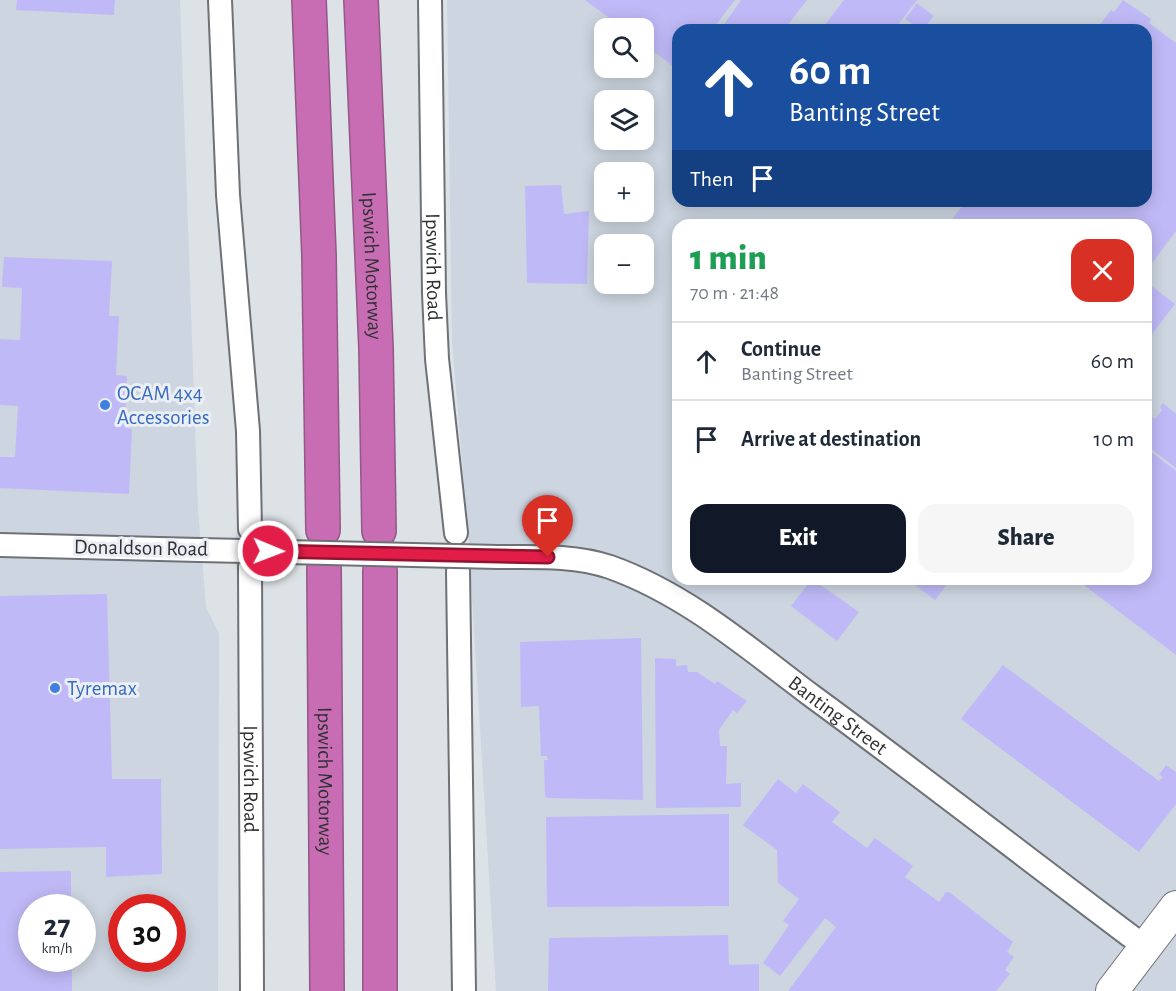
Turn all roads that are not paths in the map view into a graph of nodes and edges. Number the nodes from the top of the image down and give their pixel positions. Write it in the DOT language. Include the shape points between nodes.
graph roads {
  1 [pos="220,0"];
  2 [pos="309,0"];
  3 [pos="361,0"];
  4 [pos="429,0"];
  5 [pos="250,529"];
  6 [pos="323,530"];
  7 [pos="379,531"];
  8 [pos="456,533"];
  9 [pos="0,545"];
  10 [pos="498,557"];
  11 [pos="250,567"];
  12 [pos="324,568"];
  13 [pos="380,570"];
  14 [pos="458,571"];
  15 [pos="1176,907"];
  16 [pos="1145,947"];
  17 [pos="252,991"];
  18 [pos="327,991"];
  19 [pos="380,991"];
  20 [pos="464,991"];
  21 [pos="1112,991"];
  1 -- 5 [label="street" via="226,173 248,419"];
  2 -- 6 [label="highway" via="319,256"];
  3 -- 7 [label="highway, Ipswich Motorway" via="376,348"];
  4 -- 8 [label="street, Ipswich Road" via="437,359"];
  9 -- 10 [label="street, Donaldson Road, bridge"];
  10 -- 16 [label="street, Banting Street" via="579,560 608,566 667,592"];
  11 -- 17 [label="street, Ipswich Road"];
  12 -- 18 [label="highway, Ipswich Motorway"];
  13 -- 19 [label="highway"];
  14 -- 20 [label="street"];
  15 -- 16 [label="main road"];
  16 -- 21 [label="main road"];
}
